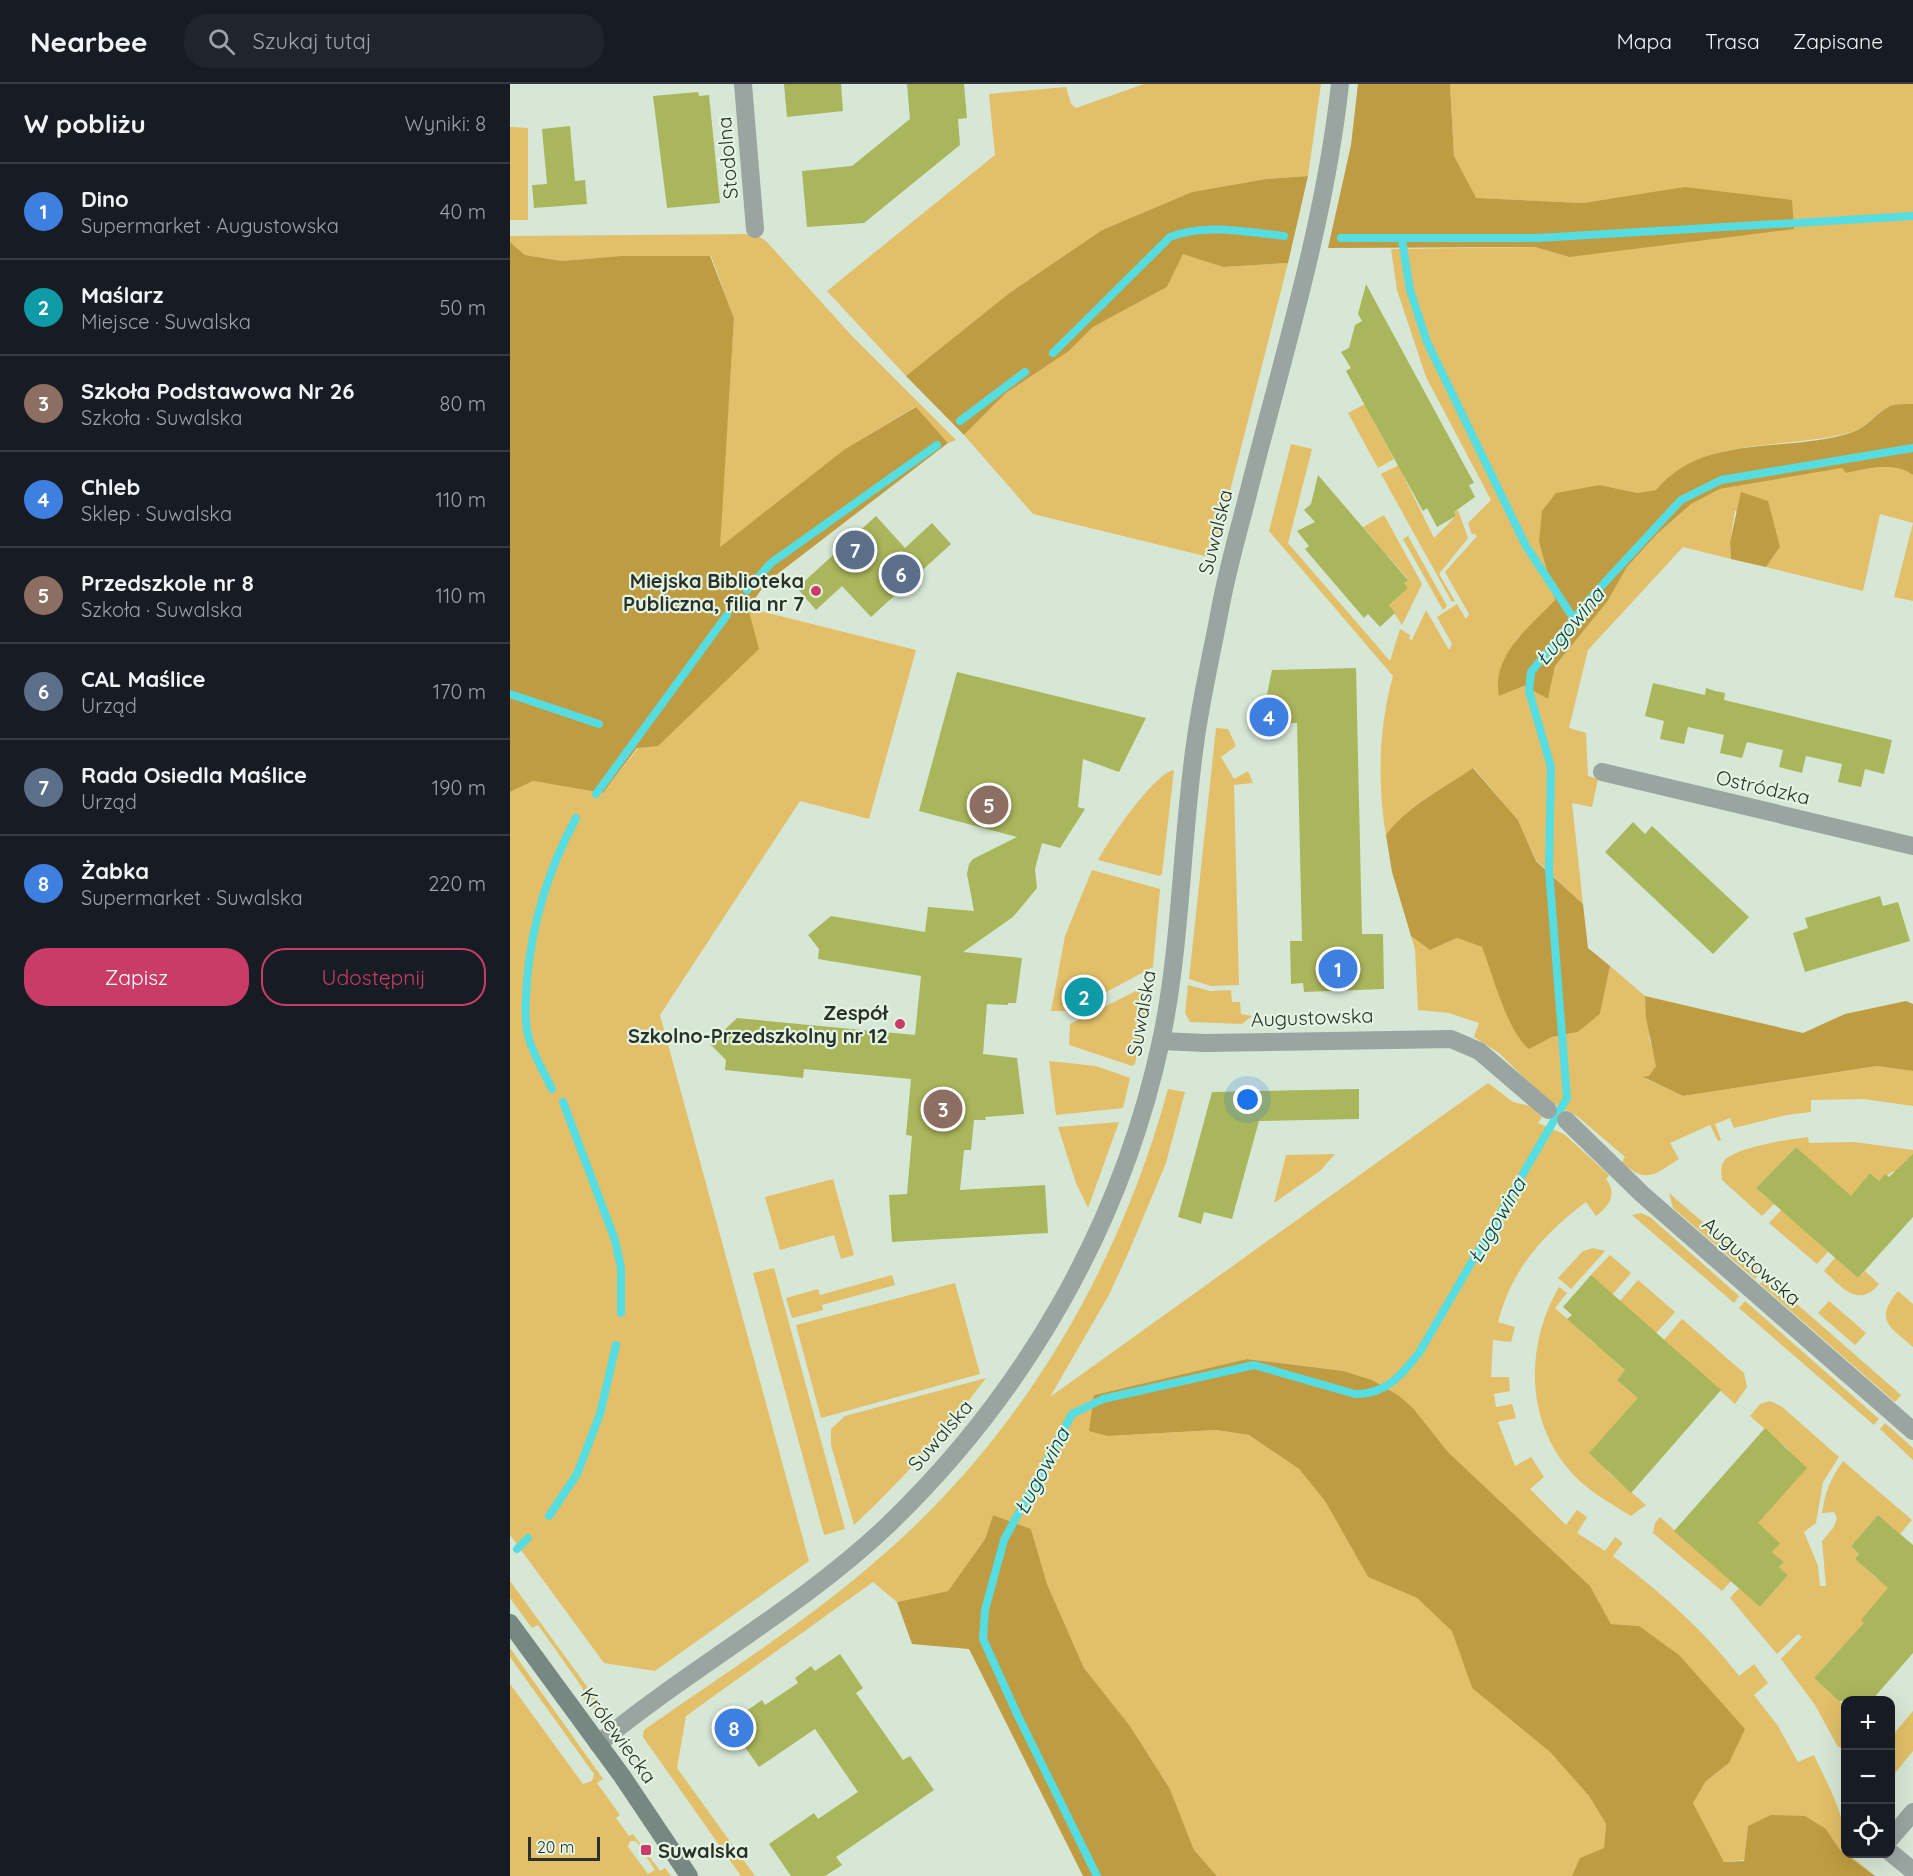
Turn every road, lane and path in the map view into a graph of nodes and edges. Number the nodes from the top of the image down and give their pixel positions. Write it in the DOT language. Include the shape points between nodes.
graph roads {
  1 [pos="743,84"];
  2 [pos="1340,84"];
  3 [pos="755,229"];
  4 [pos="1602,772"];
  5 [pos="1913,846"];
  6 [pos="1161,1041"];
  7 [pos="1548,1110"];
  8 [pos="1566,1120"];
  9 [pos="1913,1431"];
  10 [pos="510,1623"];
  11 [pos="598,1744"];
  12 [pos="1913,1812"];
  13 [pos="1895,1833"];
  14 [pos="1895,1856"];
  15 [pos="1913,1871"];
  16 [pos="689,1876"];
  1 -- 3 [label="street, Stodolna"];
  2 -- 6 [label="street, Suwalska" via="1331,156 1310,248 1218,617 1196,738"];
  4 -- 5 [label="street, Ostródzka"];
  6 -- 7 [label="street, Augustowska" via="1451,1039 1479,1051"];
  6 -- 11 [label="street, Suwalska" via="1114,1193 1095,1238 1068,1293 1024,1366 979,1426 885,1527 827,1577"];
  8 -- 9 [label="street, Augustowska" via="1642,1194"];
  10 -- 11 [label="street, Królewiecka"];
  11 -- 16 [label="street, Królewiecka"];
  12 -- 13 [label="street"];
  14 -- 15 [label="street"];
}
